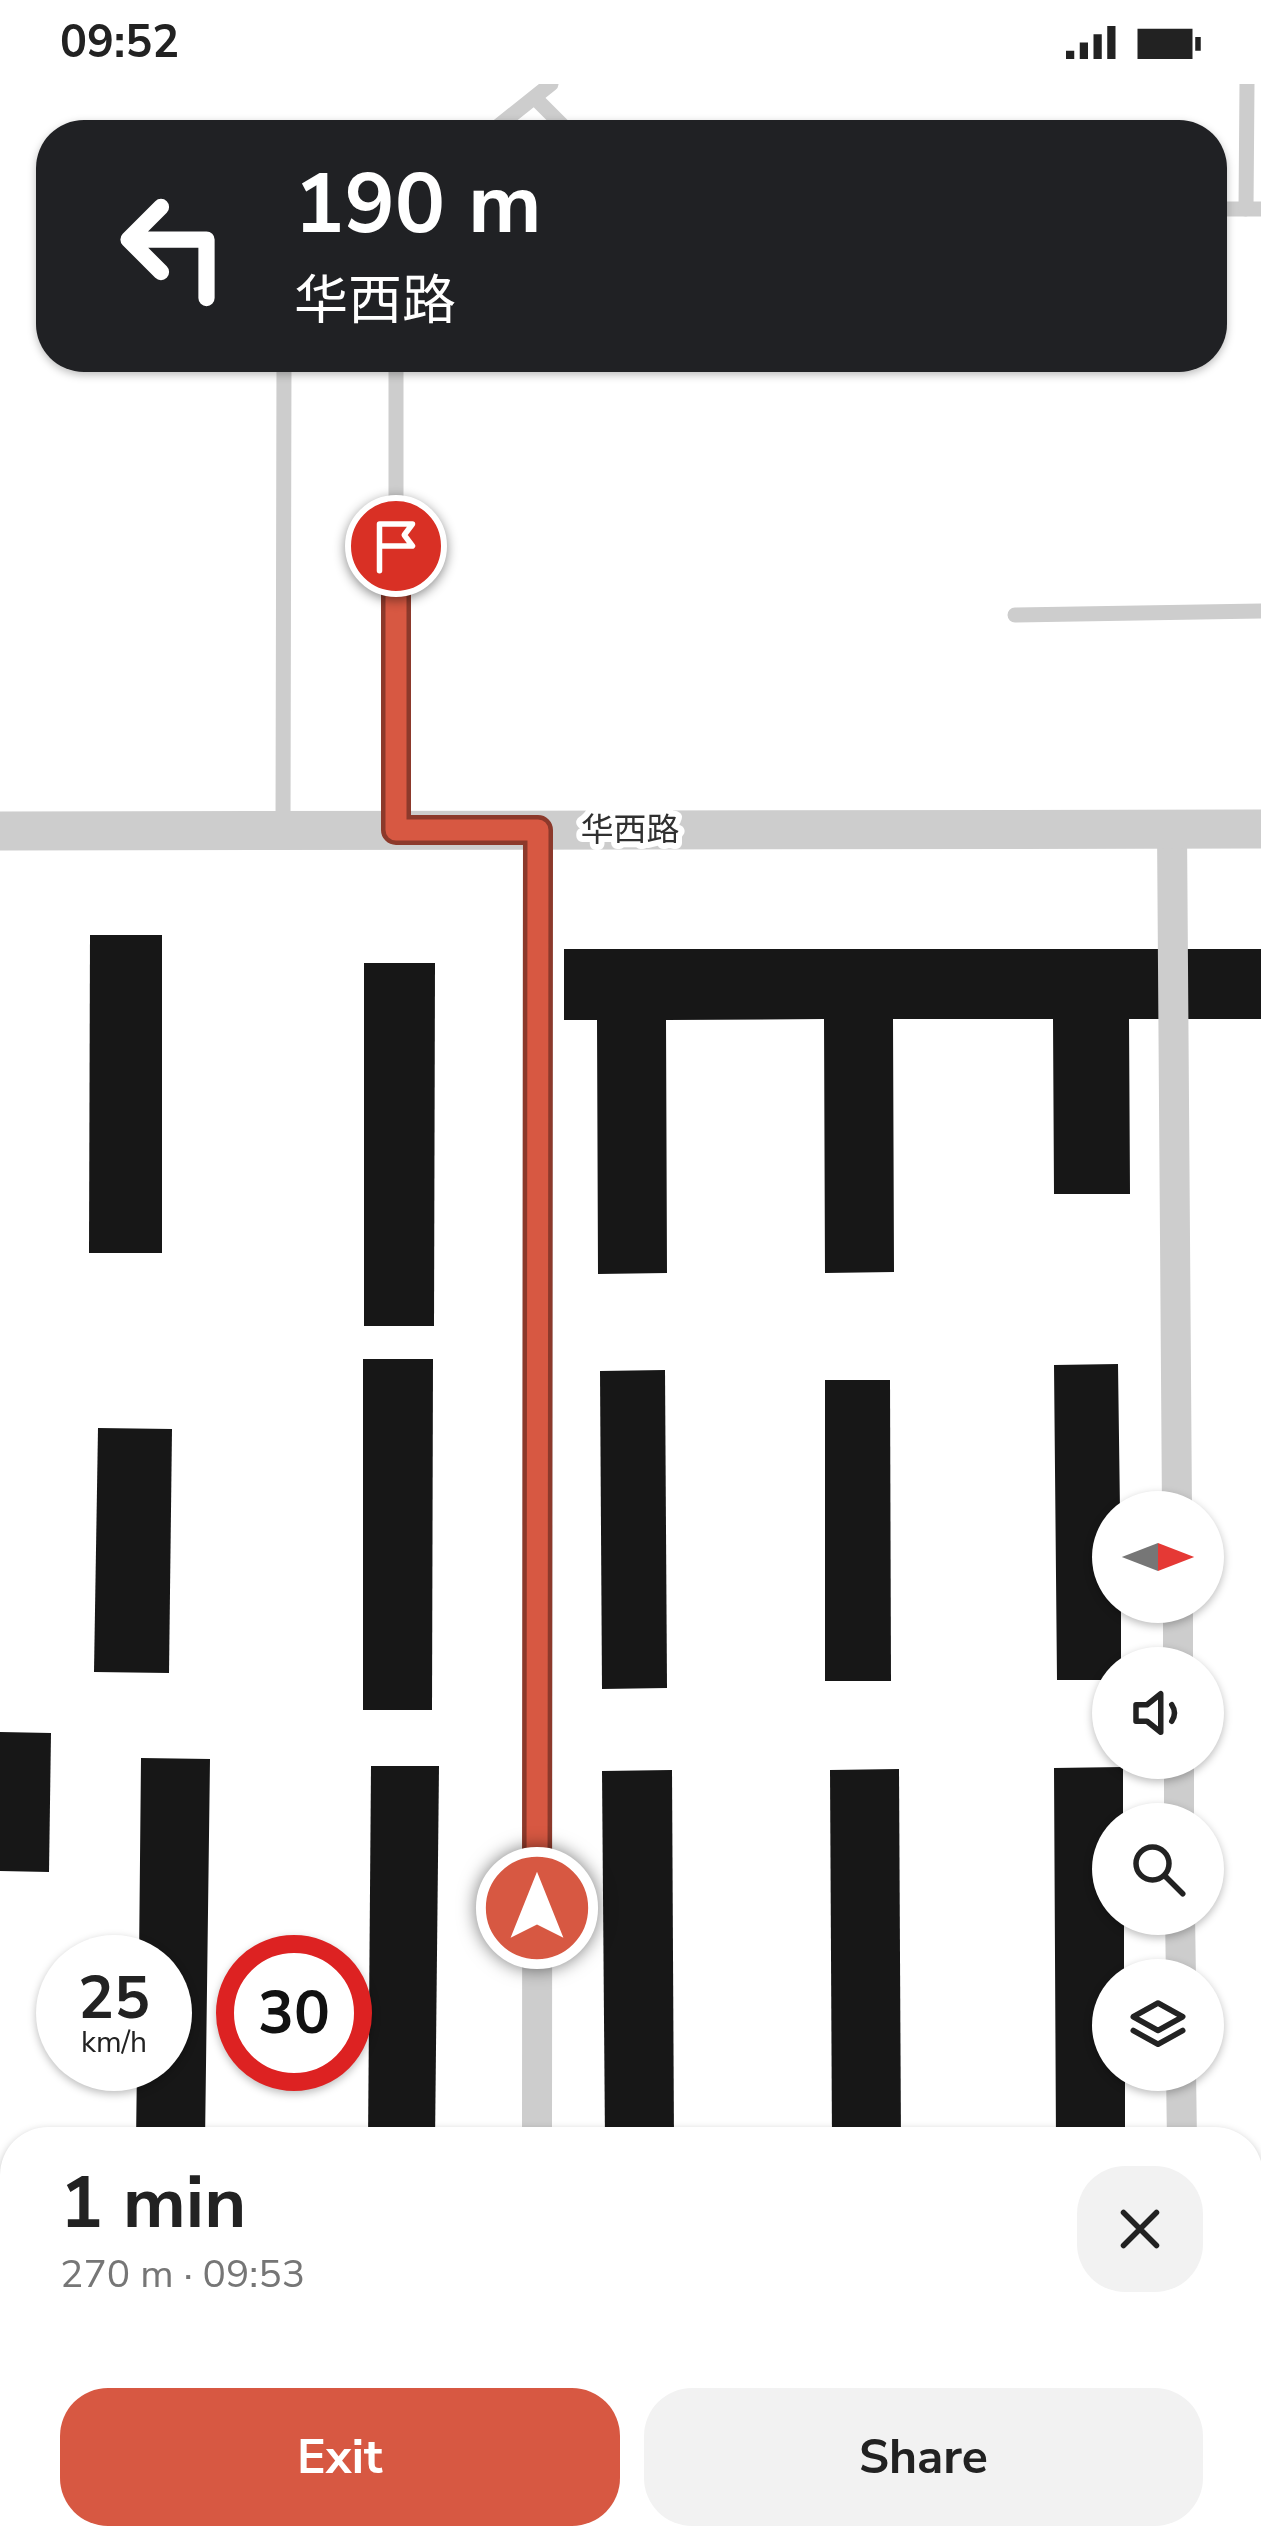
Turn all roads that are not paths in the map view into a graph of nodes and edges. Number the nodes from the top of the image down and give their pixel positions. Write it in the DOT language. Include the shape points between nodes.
graph roads {
  1 [pos="551,84"];
  2 [pos="1246,84"];
  3 [pos="536,99"];
  4 [pos="507,120"];
  5 [pos="557,120"];
  6 [pos="1253,209"];
  7 [pos="284,372"];
  8 [pos="396,372"];
  9 [pos="1261,611"];
  10 [pos="1015,615"];
  11 [pos="1261,829"];
  12 [pos="284,830"];
  13 [pos="396,830"];
  14 [pos="538,830"];
  15 [pos="1172,830"];
  16 [pos="0,831"];
  17 [pos="1177,1491"];
  18 [pos="1181,2091"];
  19 [pos="537,2127"];
  20 [pos="1182,2127"];
  1 -- 3 [label="lane"];
  2 -- 6 [label="lane"];
  3 -- 4 [label="lane"];
  3 -- 5 [label="lane"];
  7 -- 12 [label="lane"];
  8 -- 13 [label="lane"];
  9 -- 10 [label="lane"];
  11 -- 15 [label="street, 华西路"];
  12 -- 13 [label="street, 华西路"];
  12 -- 16 [label="street, 华西路"];
  13 -- 14 [label="street, 华西路"];
  14 -- 15 [label="street, 华西路"];
  14 -- 19 [label="street"];
  15 -- 17 [label="street"];
  18 -- 20 [label="street"];
}
